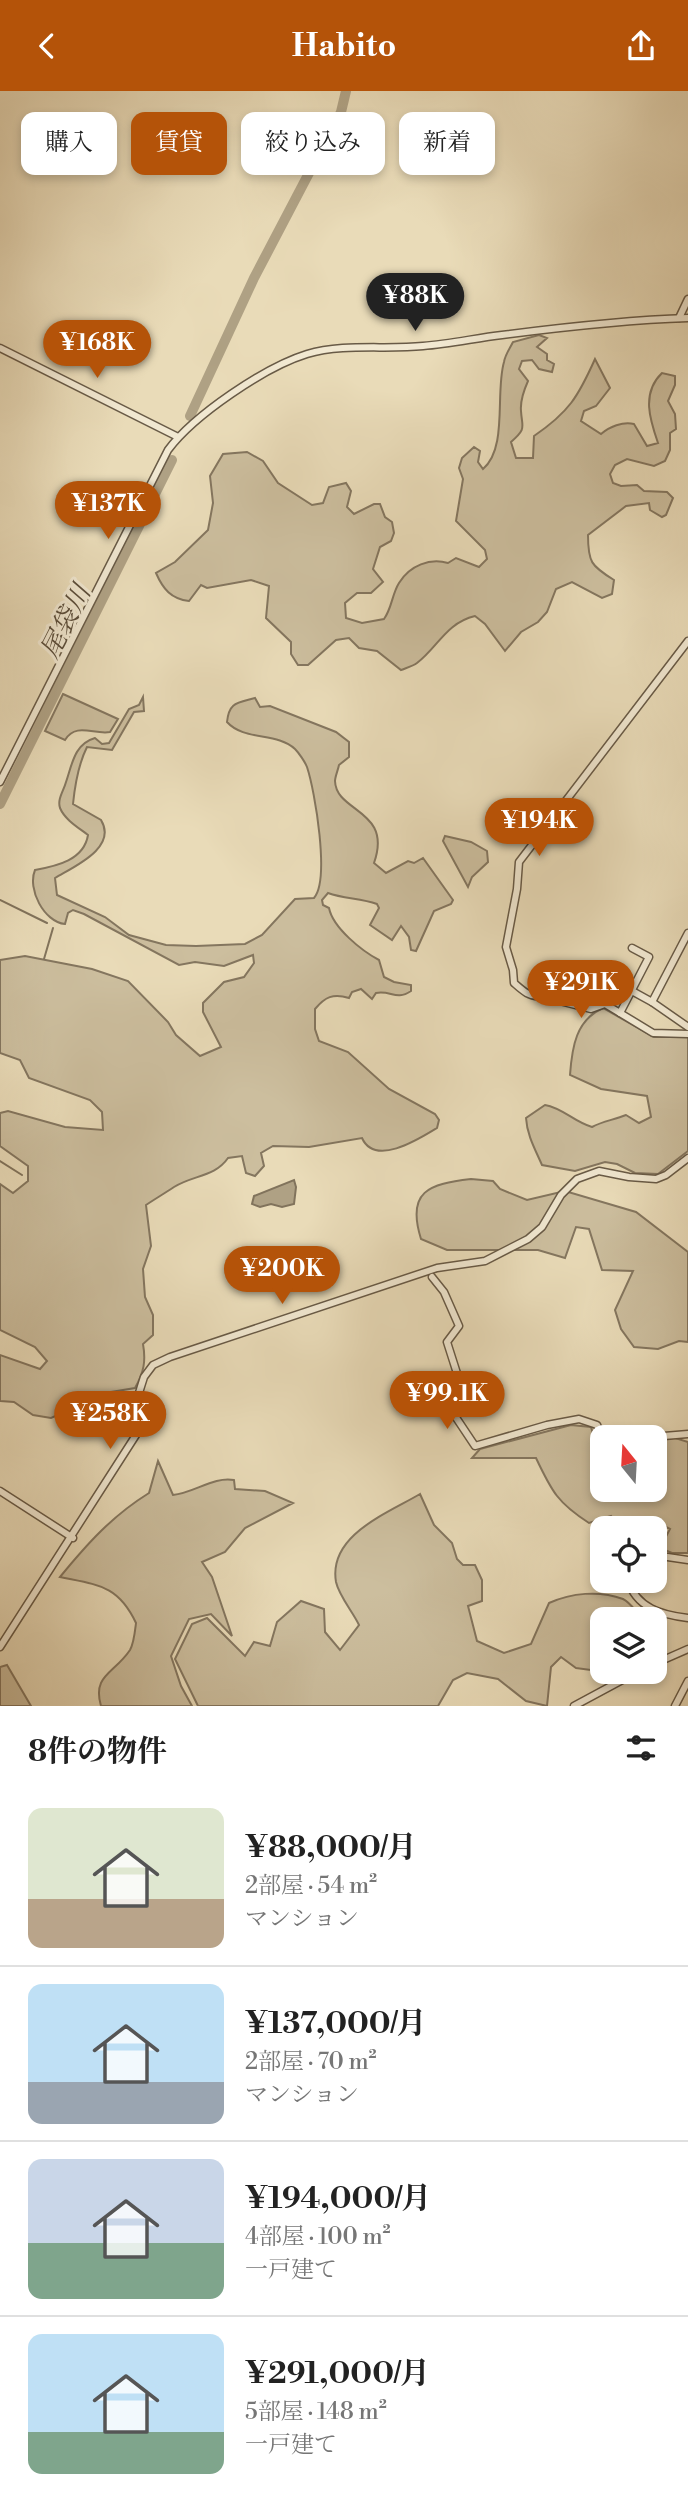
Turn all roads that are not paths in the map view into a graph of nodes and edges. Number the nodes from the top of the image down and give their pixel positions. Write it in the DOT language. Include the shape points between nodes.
graph roads {
  1 [pos="688,299"];
  2 [pos="680,318"];
  3 [pos="688,318"];
  4 [pos="0,348"];
  5 [pos="178,437"];
  6 [pos="688,641"];
  7 [pos="0,782"];
  8 [pos="688,933"];
  9 [pos="632,948"];
  10 [pos="632,991"];
  11 [pos="652,1002"];
  12 [pos="620,1013"];
  13 [pos="688,1027"];
  14 [pos="688,1034"];
  15 [pos="688,1158"];
  16 [pos="432,1277"];
  17 [pos="597,1425"];
  18 [pos="688,1434"];
  19 [pos="667,1436"];
  20 [pos="0,1491"];
  21 [pos="72,1538"];
  22 [pos="667,1557"];
  23 [pos="688,1560"];
  24 [pos="633,1593"];
  25 [pos="688,1618"];
  26 [pos="0,1647"];
  27 [pos="688,1649"];
  28 [pos="667,1658"];
  29 [pos="688,1681"];
  30 [pos="615,1684"];
  31 [pos="574,1706"];
  32 [pos="675,1706"];
  1 -- 2 [label="street"];
  2 -- 3 [label="street"];
  2 -- 5 [label="street" via="427,346 306,354 254,381"];
  4 -- 5 [label="street"];
  5 -- 7 [label="street"];
  6 -- 12 [label="street" via="519,862 506,947 514,983 533,996 591,1009 605,1004"];
  8 -- 11 [label="street"];
  9 -- 10 [label="street" via="649,957"];
  10 -- 11 [label="street"];
  10 -- 12 [label="street"];
  11 -- 13 [label="street"];
  12 -- 14 [label="street" via="653,1033"];
  15 -- 21 [label="street" via="656,1179 600,1171 577,1179 561,1195 542,1227 485,1261 437,1268 153,1365 144,1377 132,1415 136,1435"];
  16 -- 17 [label="street" via="459,1326 447,1342 462,1397 453,1413 475,1445 579,1419"];
  18 -- 19 [label="street"];
  20 -- 21 [label="street"];
  21 -- 26 [label="street"];
  22 -- 23 [label="street"];
  24 -- 25 [label="street" via="643,1604 667,1615"];
  27 -- 28 [label="street"];
  29 -- 32 [label="street"];
  30 -- 31 [label="street"];
}
